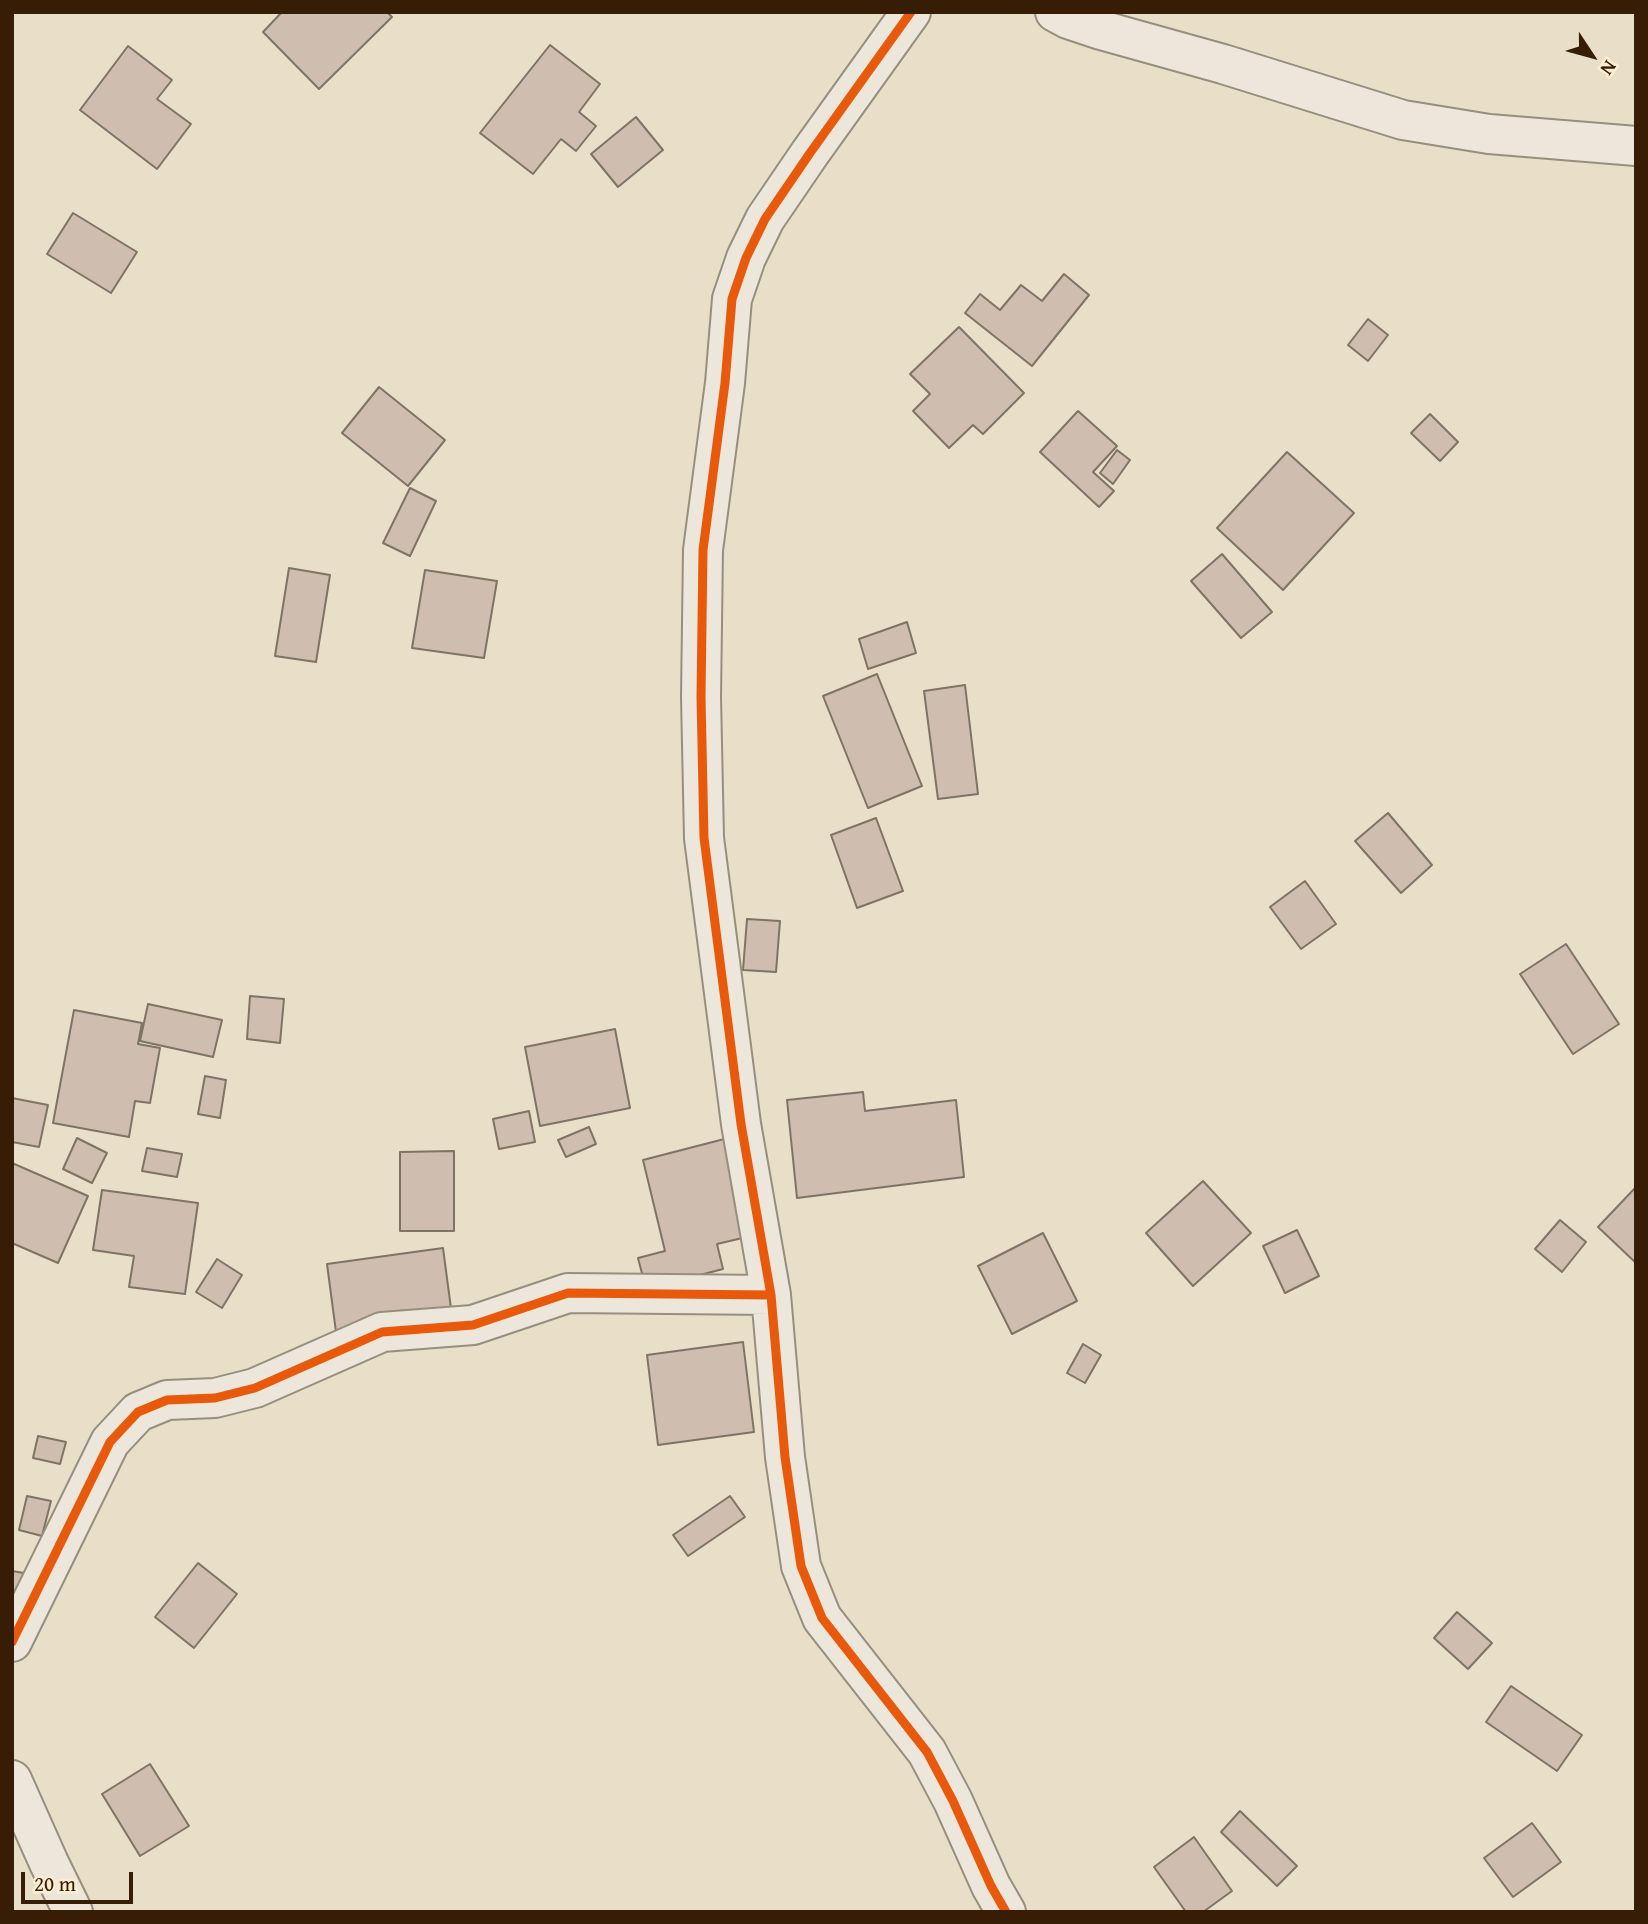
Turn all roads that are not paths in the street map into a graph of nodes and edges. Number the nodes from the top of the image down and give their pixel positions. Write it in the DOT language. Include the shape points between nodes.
graph roads {
  1 [pos="911,12"];
  2 [pos="1055,12"];
  3 [pos="1636,146"];
  4 [pos="771,1295"];
  5 [pos="12,1642"];
  6 [pos="12,1780"];
  7 [pos="73,1912"];
  8 [pos="1006,1912"];
  1 -- 4 [label="street" via="765,219 746,258 732,299 703,550 704,838 741,1124"];
  2 -- 3 [label="street" via="1101,30 1402,120 1489,134"];
  4 -- 5 [label="street" via="568,1293 473,1325 382,1332 254,1388 215,1398 167,1400 138,1412 110,1442"];
  4 -- 8 [label="street" via="785,1457 801,1566 822,1618 926,1752"];
  6 -- 7 [label="street"];
}
